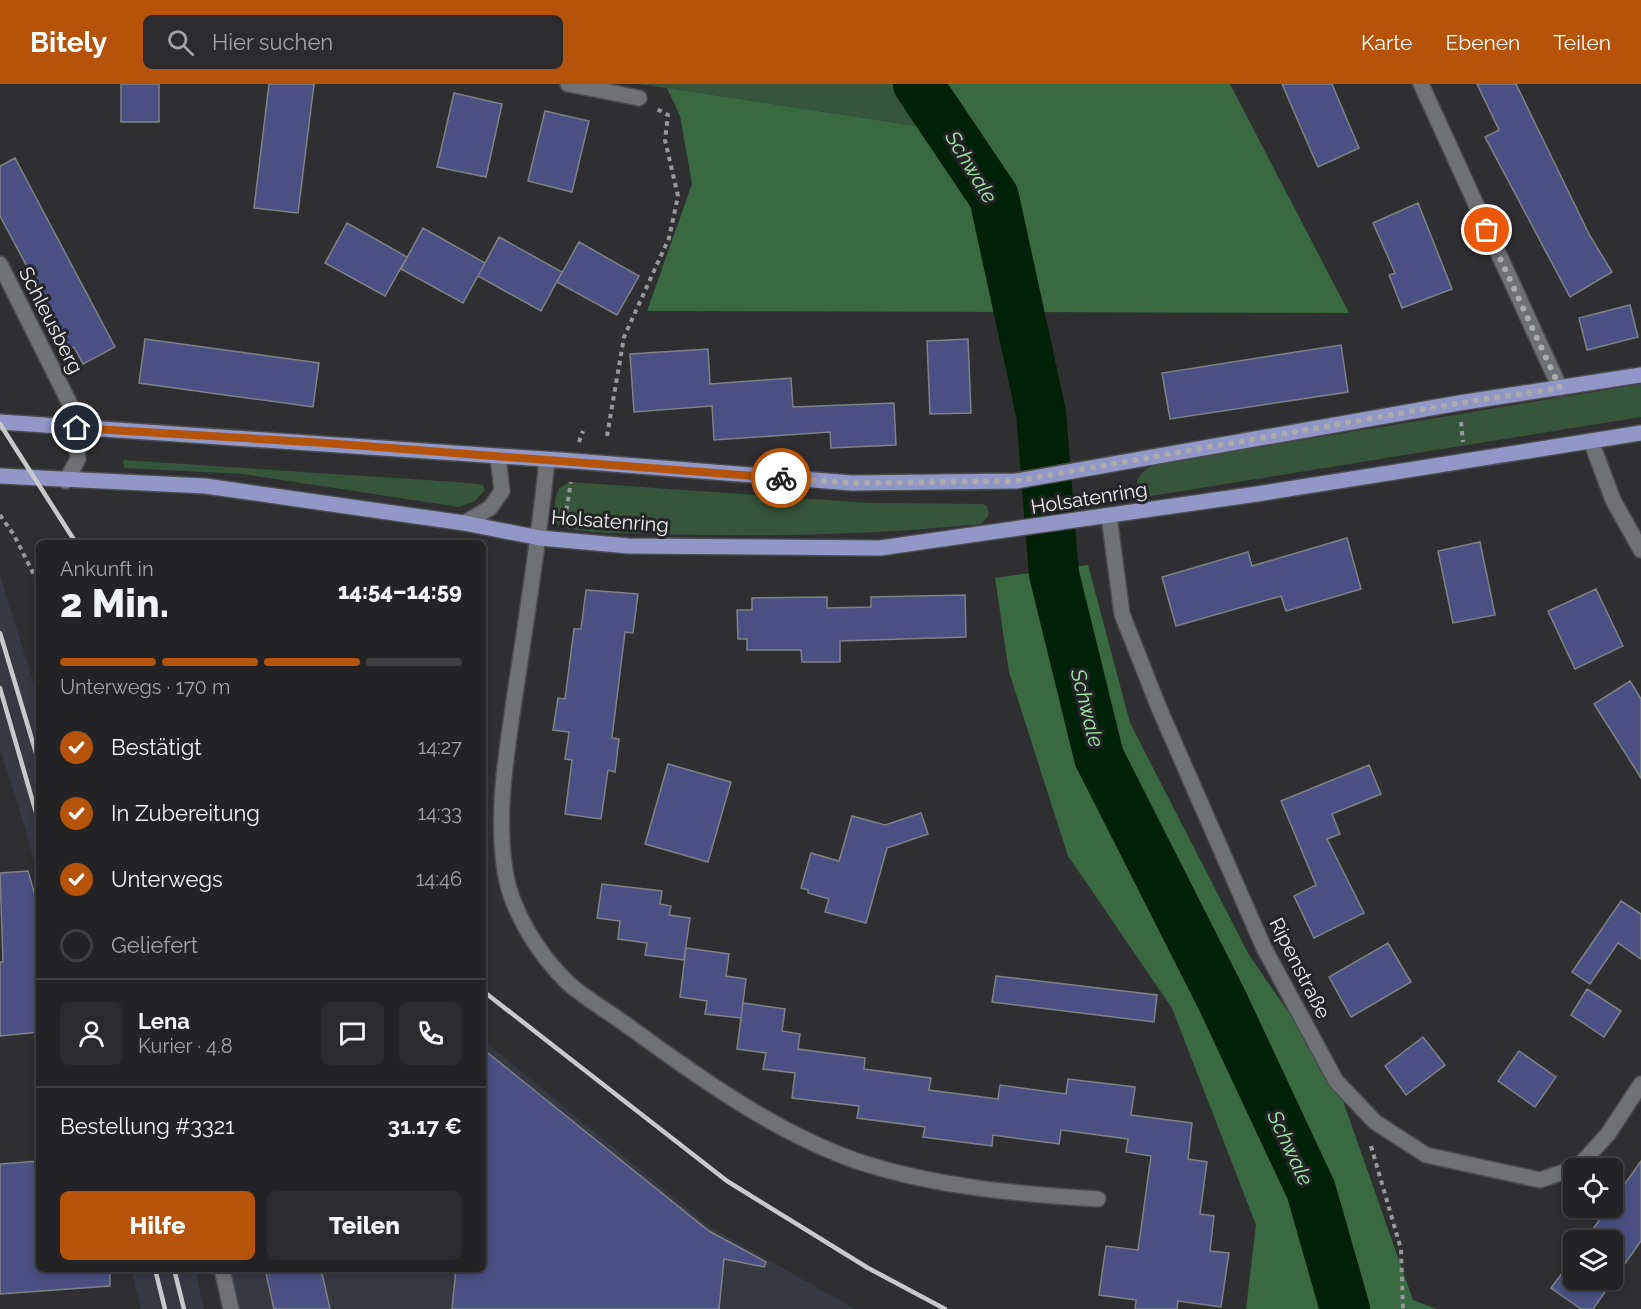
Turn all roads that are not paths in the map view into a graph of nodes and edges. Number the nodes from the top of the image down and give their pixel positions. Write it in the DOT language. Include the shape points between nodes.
graph roads {
  1 [pos="568,84"];
  2 [pos="1421,84"];
  3 [pos="639,98"];
  4 [pos="0,264"];
  5 [pos="1641,375"];
  6 [pos="1560,388"];
  7 [pos="0,422"];
  8 [pos="77,428"];
  9 [pos="1641,433"];
  10 [pos="1591,441"];
  11 [pos="498,457"];
  12 [pos="547,460"];
  13 [pos="0,476"];
  14 [pos="66,481"];
  15 [pos="1109,516"];
  16 [pos="464,523"];
  17 [pos="540,538"];
  18 [pos="1641,550"];
  19 [pos="1641,1084"];
  20 [pos="1098,1199"];
  21 [pos="223,1272"];
  22 [pos="231,1309"];
  1 -- 3 [label="street"];
  2 -- 6 [label="street"];
  4 -- 8 [label="street, Schleusberg" via="72,408"];
  5 -- 6 [label="main road, Holsatenring"];
  6 -- 12 [label="main road, Holsatenring" via="1016,481 852,483"];
  7 -- 8 [label="main road, Holsatenring"];
  8 -- 11 [label="main road, Holsatenring"];
  8 -- 14 [label="street, Schleusberg" via="78,459"];
  9 -- 10 [label="main road, Holsatenring"];
  10 -- 15 [label="main road, Holsatenring"];
  10 -- 18 [label="street" via="1613,500"];
  11 -- 12 [label="main road, Holsatenring"];
  11 -- 16 [label="street" via="502,491 490,508"];
  12 -- 17 [label="street, Holsatenring"];
  13 -- 14 [label="main road, Holsatenring"];
  14 -- 16 [label="main road, Holsatenring" via="205,486"];
  15 -- 17 [label="main road, Holsatenring" via="880,548 640,546"];
  15 -- 19 [label="street, Ripenstraße" via="1122,614 1159,708 1264,948 1336,1082 1375,1122 1426,1155 1540,1180 1578,1167 1608,1134"];
  16 -- 17 [label="main road, Holsatenring"];
  17 -- 20 [label="street" via="504,772 500,832 505,874 518,912 540,949 568,983 677,1062 813,1143 906,1175 1019,1193"];
  21 -- 22 [label="street"];
}
